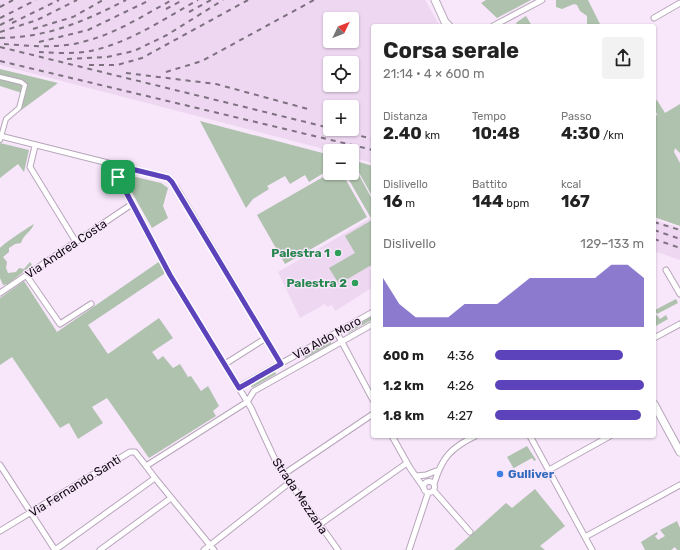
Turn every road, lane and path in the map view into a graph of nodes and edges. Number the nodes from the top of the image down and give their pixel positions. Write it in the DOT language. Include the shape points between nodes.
graph roads {
  1 [pos="435,0"];
  2 [pos="542,0"];
  3 [pos="680,3"];
  4 [pos="654,18"];
  5 [pos="449,24"];
  6 [pos="497,24"];
  7 [pos="0,77"];
  8 [pos="0,138"];
  9 [pos="35,146"];
  10 [pos="119,166"];
  11 [pos="132,204"];
  12 [pos="76,242"];
  13 [pos="666,270"];
  14 [pos="26,276"];
  15 [pos="0,292"];
  16 [pos="680,294"];
  17 [pos="91,304"];
  18 [pos="371,313"];
  19 [pos="680,324"];
  20 [pos="371,325"];
  21 [pos="337,333"];
  22 [pos="656,337"];
  23 [pos="266,338"];
  24 [pos="342,342"];
  25 [pos="225,364"];
  26 [pos="281,364"];
  27 [pos="239,388"];
  28 [pos="371,396"];
  29 [pos="247,402"];
  30 [pos="656,408"];
  31 [pos="371,415"];
  32 [pos="393,438"];
  33 [pos="472,438"];
  34 [pos="531,438"];
  35 [pos="606,438"];
  36 [pos="680,452"];
  37 [pos="407,463"];
  38 [pos="0,465"];
  39 [pos="146,466"];
  40 [pos="440,466"];
  41 [pos="548,470"];
  42 [pos="436,471"];
  43 [pos="284,474"];
  44 [pos="416,476"];
  45 [pos="155,478"];
  46 [pos="289,482"];
  47 [pos="428,482"];
  48 [pos="434,484"];
  49 [pos="680,485"];
  50 [pos="424,488"];
  51 [pos="434,491"];
  52 [pos="428,492"];
  53 [pos="172,498"];
  54 [pos="32,512"];
  55 [pos="319,525"];
  56 [pos="0,532"];
  57 [pos="470,532"];
  58 [pos="585,537"];
  59 [pos="210,545"];
  60 [pos="55,550"];
  61 [pos="100,550"];
  62 [pos="204,550"];
  63 [pos="214,550"];
  64 [pos="338,550"];
  65 [pos="409,550"];
  66 [pos="592,550"];
  1 -- 5 [label="main road"];
  2 -- 6 [label="street"];
  3 -- 4 [label="street"];
  7 -- 8 [label="street" via="25,85 19,108 6,119"];
  8 -- 9 [label="street"];
  9 -- 10 [label="street"];
  9 -- 12 [label="street" via="30,167"];
  10 -- 11 [label="street, Strada Mezzana" via="118,177"];
  10 -- 23 [label="street" via="168,178 172,182"];
  11 -- 12 [label="street, Via Andrea Costa"];
  11 -- 25 [label="street, Strada Mezzana" via="170,275"];
  12 -- 14 [label="street, Via Andrea Costa"];
  13 -- 16 [label="street"];
  14 -- 15 [label="street, Via Andrea Costa"];
  14 -- 17 [label="street" via="60,324"];
  18 -- 21 [label="street, Via Aldo Moro"];
  19 -- 22 [label="street"];
  20 -- 24 [label="street, Via Aldo Moro"];
  21 -- 24 [label="street"];
  21 -- 26 [label="street, Via Aldo Moro"];
  23 -- 25 [label="street"];
  23 -- 26 [label="street"];
  24 -- 28 [label="street"];
  24 -- 29 [label="street, Via Aldo Moro" via="254,391"];
  25 -- 27 [label="street, Strada Mezzana"];
  26 -- 27 [label="street, Via Aldo Moro"];
  27 -- 29 [label="street, Strada Mezzana"];
  29 -- 39 [label="street, Via Aldo Moro"];
  29 -- 43 [label="street, Strada Mezzana"];
  30 -- 36 [label="main road"];
  31 -- 43 [label="street"];
  32 -- 37 [label="street"];
  33 -- 40 [label="street" via="454,448"];
  34 -- 41 [label="street"];
  35 -- 41 [label="street"];
  37 -- 44 [label="street"];
  37 -- 55 [label="street"];
  38 -- 54 [label="street"];
  39 -- 45 [label="street"];
  39 -- 54 [label="street, Via Fernando Santi" via="135,452 130,452"];
  40 -- 42 [label="street"];
  40 -- 48 [label="street"];
  41 -- 58 [label="street"];
  42 -- 44 [label="street" via="426,476"];
  42 -- 47 [label="street"];
  43 -- 46 [label="street, Strada Mezzana"];
  44 -- 50 [label="street"];
  45 -- 53 [label="street"];
  45 -- 60 [label="street"];
  46 -- 55 [label="street, Strada Mezzana"];
  46 -- 59 [label="street"];
  47 -- 48 [label="street"];
  47 -- 50 [label="street"];
  48 -- 51 [label="street"];
  49 -- 58 [label="street"];
  50 -- 52 [label="street"];
  51 -- 52 [label="street"];
  51 -- 57 [label="street"];
  52 -- 65 [label="street"];
  53 -- 59 [label="street"];
  53 -- 61 [label="street"];
  54 -- 56 [label="street, Via Fernando Santi"];
  54 -- 60 [label="street"];
  55 -- 64 [label="street, Strada Mezzana"];
  58 -- 66 [label="street"];
  59 -- 62 [label="street"];
  59 -- 63 [label="street"];
}
